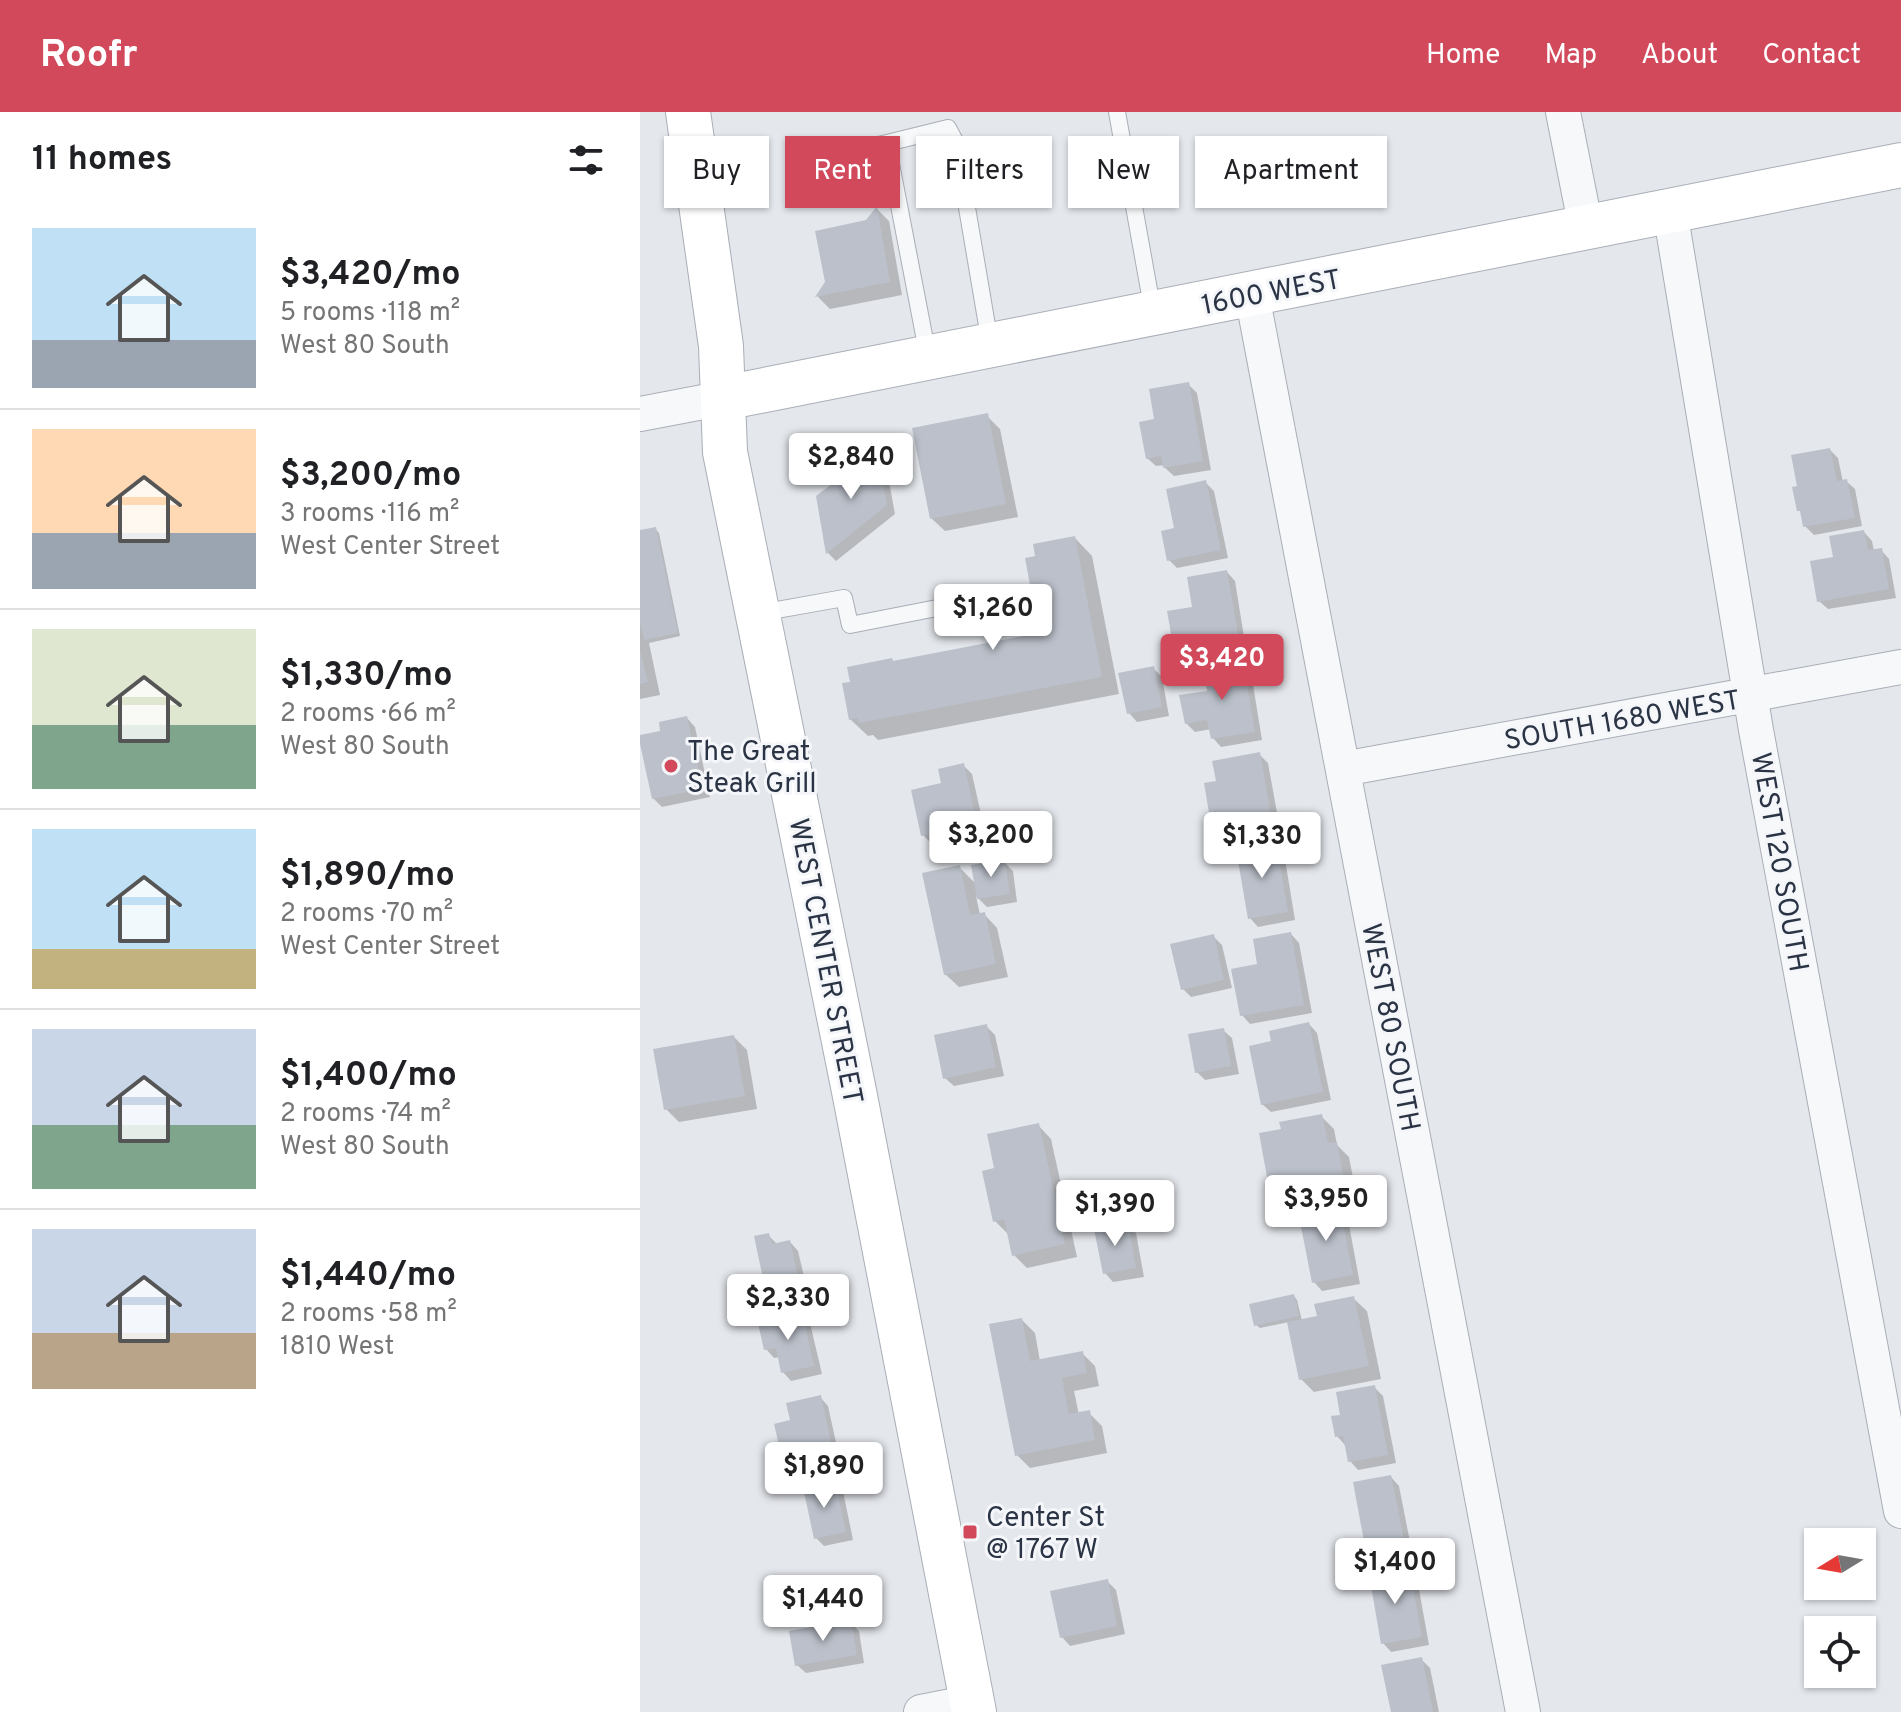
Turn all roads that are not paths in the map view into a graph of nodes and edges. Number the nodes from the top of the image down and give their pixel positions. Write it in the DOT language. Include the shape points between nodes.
graph roads {
  1 [pos="688,112"];
  2 [pos="1117,112"];
  3 [pos="1563,112"];
  4 [pos="900,140"];
  5 [pos="1901,165"];
  6 [pos="899,208"];
  7 [pos="1670,211"];
  8 [pos="1586,228"];
  9 [pos="1252,295"];
  10 [pos="1154,313"];
  11 [pos="990,345"];
  12 [pos="928,358"];
  13 [pos="724,398"];
  14 [pos="640,414"];
  15 [pos="1014,593"];
  16 [pos="758,614"];
  17 [pos="1901,667"];
  18 [pos="1751,695"];
  19 [pos="1343,769"];
  20 [pos="1901,1511"];
  21 [pos="973,1707"];
  22 [pos="921,1712"];
  23 [pos="1523,1712"];
  1 -- 13 [label="main road, WEST CENTER STREET"];
  2 -- 10 [label="lane"];
  3 -- 8 [label="street"];
  4 -- 11 [label="lane" via="948,128 956,143"];
  5 -- 7 [label="main road, 1600 WEST"];
  6 -- 12 [label="lane"];
  7 -- 8 [label="main road, 1600 WEST"];
  7 -- 18 [label="street, WEST 120 SOUTH"];
  8 -- 9 [label="main road, 1600 WEST"];
  9 -- 10 [label="main road, 1600 WEST"];
  9 -- 19 [label="street, WEST 80 SOUTH"];
  10 -- 11 [label="main road, 1600 WEST"];
  11 -- 12 [label="main road, 1600 WEST"];
  12 -- 13 [label="main road, 1600 WEST"];
  13 -- 14 [label="street, 1600 WEST"];
  13 -- 16 [label="main road, WEST CENTER STREET" via="725,452"];
  15 -- 16 [label="lane" via="850,625 844,598"];
  16 -- 21 [label="main road, WEST CENTER STREET"];
  17 -- 18 [label="street, SOUTH 1680 WEST"];
  18 -- 19 [label="street, SOUTH 1680 WEST"];
  18 -- 20 [label="street, WEST 120 SOUTH"];
  19 -- 23 [label="street, WEST 80 SOUTH"];
  21 -- 22 [label="street"];
}
